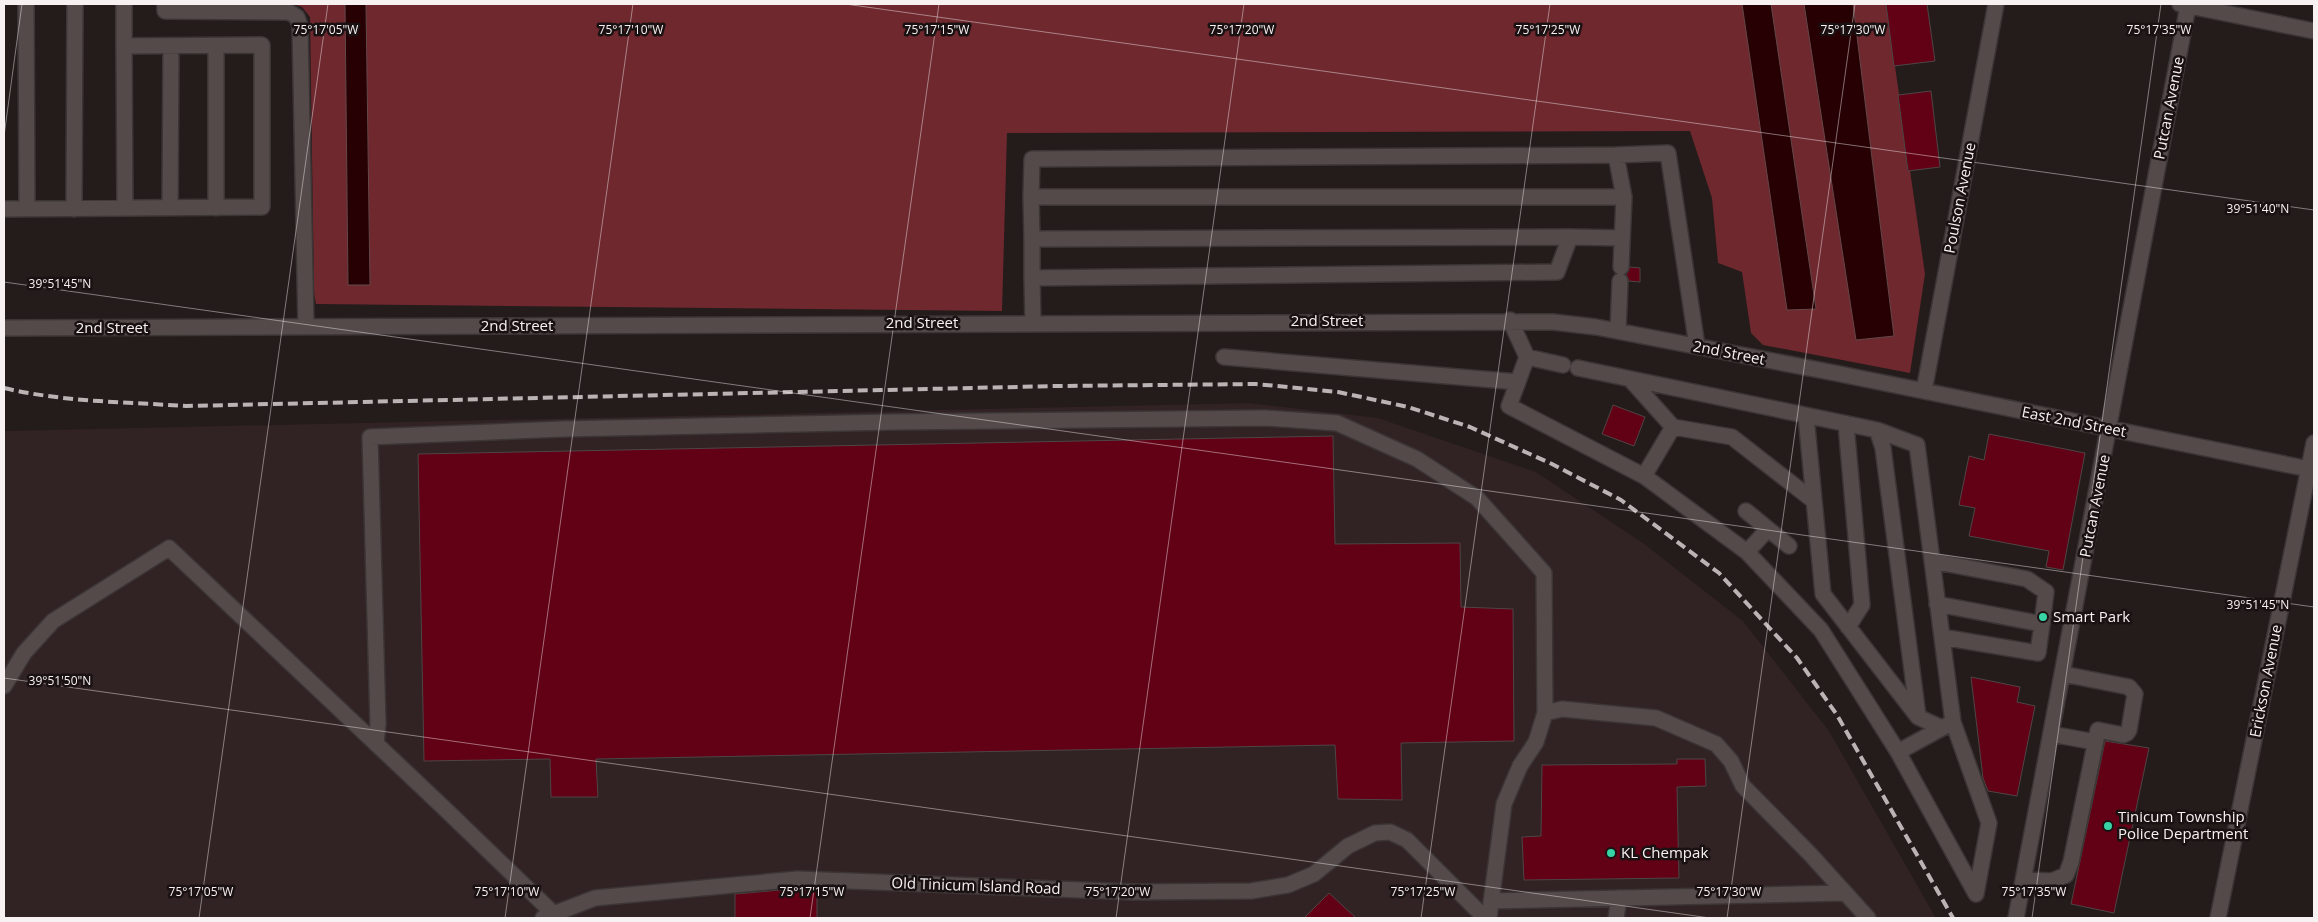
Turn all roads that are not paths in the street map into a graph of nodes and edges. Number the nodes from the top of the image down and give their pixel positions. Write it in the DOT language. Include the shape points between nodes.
graph roads {
  1 [pos="26,4"];
  2 [pos="75,4"];
  3 [pos="124,4"];
  4 [pos="165,4"];
  5 [pos="1996,4"];
  6 [pos="2184,5"];
  7 [pos="215,8"];
  8 [pos="269,8"];
  9 [pos="2314,31"];
  10 [pos="124,46"];
  11 [pos="170,46"];
  12 [pos="216,46"];
  13 [pos="1616,155"];
  14 [pos="1031,197"];
  15 [pos="1624,197"];
  16 [pos="125,208"];
  17 [pos="170,208"];
  18 [pos="216,208"];
  19 [pos="27,209"];
  20 [pos="74,209"];
  21 [pos="4,210"];
  22 [pos="1570,237"];
  23 [pos="1622,238"];
  24 [pos="1032,239"];
  25 [pos="1032,278"];
  26 [pos="1510,320"];
  27 [pos="1033,323"];
  28 [pos="306,327"];
  29 [pos="4,328"];
  30 [pos="1618,331"];
  31 [pos="1697,346"];
  32 [pos="1224,357"];
  33 [pos="1527,357"];
  34 [pos="1835,373"];
  35 [pos="1630,379"];
  36 [pos="1518,382"];
  37 [pos="1924,392"];
  38 [pos="1806,416"];
  39 [pos="1846,424"];
  40 [pos="1673,427"];
  41 [pos="2110,429"];
  42 [pos="1877,430"];
  43 [pos="2314,443"];
  44 [pos="2312,470"];
  45 [pos="1644,476"];
  46 [pos="1814,501"];
  47 [pos="1746,511"];
  48 [pos="1768,529"];
  49 [pos="1789,546"];
  50 [pos="1747,552"];
  51 [pos="1932,561"];
  52 [pos="1938,604"];
  53 [pos="2042,624"];
  54 [pos="1848,627"];
  55 [pos="1942,637"];
  56 [pos="2063,674"];
  57 [pos="4,686"];
  58 [pos="1545,713"];
  59 [pos="1918,716"];
  60 [pos="1948,725"];
  61 [pos="2051,734"];
  62 [pos="2095,742"];
  63 [pos="376,744"];
  64 [pos="1898,752"];
  65 [pos="2023,880"];
  66 [pos="1845,893"];
  67 [pos="1619,898"];
  68 [pos="1491,901"];
  69 [pos="551,917"];
  70 [pos="1487,918"];
  71 [pos="1616,918"];
  72 [pos="1868,918"];
  73 [pos="2016,918"];
  74 [pos="2218,918"];
  1 -- 19 [label="street"];
  2 -- 20 [label="street"];
  3 -- 10 [label="street"];
  4 -- 7 [label="street" via="165,11"];
  5 -- 37 [label="street, Poulson Avenue"];
  6 -- 9 [label="street"];
  6 -- 41 [label="street, Putcan Avenue"];
  7 -- 8 [label="street"];
  8 -- 28 [label="street" via="289,12 297,17 300,26"];
  10 -- 11 [label="street"];
  10 -- 16 [label="street"];
  11 -- 12 [label="street"];
  11 -- 17 [label="street"];
  12 -- 18 [label="street"];
  12 -- 18 [label="street" via="262,45 262,207"];
  13 -- 14 [label="street" via="1032,159"];
  13 -- 15 [label="street"];
  13 -- 31 [label="street" via="1668,154"];
  14 -- 15 [label="street"];
  14 -- 24 [label="street"];
  15 -- 23 [label="street"];
  16 -- 17 [label="street"];
  16 -- 20 [label="street"];
  17 -- 18 [label="street"];
  19 -- 20 [label="street"];
  19 -- 21 [label="street"];
  22 -- 23 [label="street"];
  22 -- 24 [label="street"];
  22 -- 25 [label="street" via="1557,272"];
  23 -- 30 [label="street"];
  24 -- 25 [label="street"];
  25 -- 27 [label="street"];
  26 -- 27 [label="street, 2nd Street"];
  26 -- 30 [label="street, 2nd Street"];
  26 -- 33 [label="street"];
  27 -- 28 [label="street, 2nd Street"];
  28 -- 29 [label="street, 2nd Street"];
  30 -- 31 [label="street, 2nd Street"];
  31 -- 34 [label="street, 2nd Street"];
  32 -- 36 [label="street"];
  33 -- 35 [label="street"];
  33 -- 36 [label="street"];
  34 -- 37 [label="street, East 2nd Street"];
  35 -- 38 [label="street"];
  35 -- 40 [label="street"];
  36 -- 45 [label="street" via="1509,406"];
  37 -- 41 [label="street, East 2nd Street"];
  38 -- 39 [label="street"];
  38 -- 46 [label="street"];
  39 -- 42 [label="street"];
  39 -- 54 [label="street" via="1862,605"];
  40 -- 45 [label="street"];
  40 -- 46 [label="street" via="1732,437"];
  41 -- 44 [label="street, East 2nd Street"];
  41 -- 56 [label="street, Putcan Avenue"];
  42 -- 51 [label="street" via="1917,445"];
  42 -- 59 [label="street" via="1883,448"];
  43 -- 44 [label="street, Erickson Avenue"];
  44 -- 74 [label="street, Erickson Avenue"];
  45 -- 50 [label="street"];
  46 -- 54 [label="street" via="1823,594"];
  47 -- 48 [label="street"];
  48 -- 49 [label="street"];
  48 -- 50 [label="street"];
  50 -- 64 [label="street" via="1821,630"];
  51 -- 52 [label="street"];
  51 -- 53 [label="street" via="2027,579 2046,592"];
  52 -- 53 [label="street"];
  52 -- 55 [label="street"];
  53 -- 55 [label="street" via="2038,653"];
  54 -- 59 [label="street"];
  55 -- 60 [label="street"];
  56 -- 61 [label="street, Putcan Avenue"];
  56 -- 62 [label="street" via="2134,690 2127,733 2098,730"];
  57 -- 63 [label="street" via="24,653 53,621 169,548"];
  58 -- 63 [label="street" via="1544,573 1477,498 1417,459 1337,423 1265,418 563,429 370,437"];
  58 -- 66 [label="street" via="1562,709 1656,718 1716,744 1731,761 1743,786"];
  58 -- 68 [label="street" via="1536,742 1520,766 1504,804"];
  59 -- 60 [label="street"];
  60 -- 64 [label="street"];
  60 -- 64 [label="street" via="1988,823 1976,894"];
  61 -- 62 [label="street"];
  61 -- 65 [label="street, Putcan Avenue"];
  62 -- 65 [label="street" via="2072,862 2066,876 2052,881"];
  63 -- 69 [label="street"];
  65 -- 73 [label="street, Putcan Avenue"];
  66 -- 67 [label="street"];
  66 -- 72 [label="street"];
  67 -- 68 [label="street"];
  67 -- 71 [label="street"];
  68 -- 70 [label="street"];
  69 -- 70 [label="street, Old Tinicum Island Road" via="595,898 798,879 1134,892 1251,891 1288,885 1314,874 1348,846 1375,833 1390,832 1407,840"];
}
